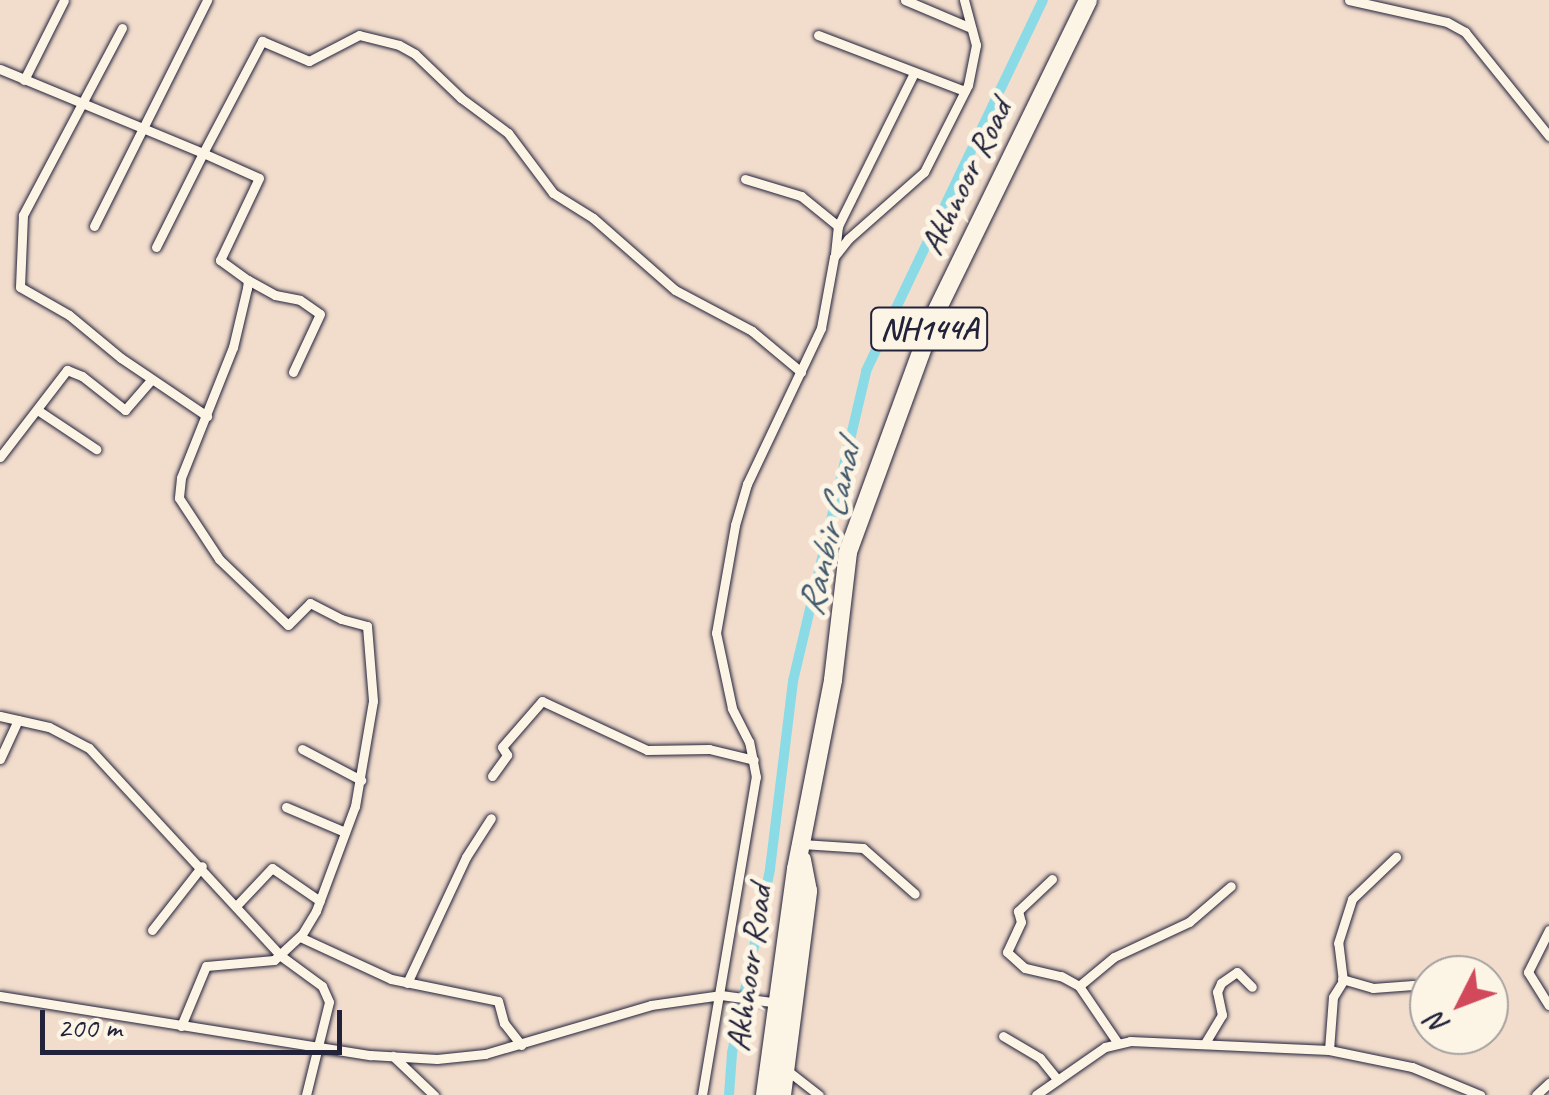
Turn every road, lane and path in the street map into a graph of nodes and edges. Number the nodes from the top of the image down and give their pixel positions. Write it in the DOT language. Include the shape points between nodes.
graph roads {
  1 [pos="64,0"];
  2 [pos="208,0"];
  3 [pos="906,0"];
  4 [pos="964,0"];
  5 [pos="1088,0"];
  6 [pos="1349,0"];
  7 [pos="122,28"];
  8 [pos="970,28"];
  9 [pos="818,34"];
  10 [pos="0,69"];
  11 [pos="914,73"];
  12 [pos="24,80"];
  13 [pos="965,91"];
  14 [pos="84,105"];
  15 [pos="142,129"];
  16 [pos="1549,136"];
  17 [pos="203,154"];
  18 [pos="745,179"];
  19 [pos="94,226"];
  20 [pos="838,226"];
  21 [pos="156,247"];
  22 [pos="834,257"];
  23 [pos="248,280"];
  24 [pos="293,372"];
  25 [pos="801,372"];
  26 [pos="151,380"];
  27 [pos="38,411"];
  28 [pos="207,416"];
  29 [pos="96,448"];
  30 [pos="0,457"];
  31 [pos="0,716"];
  32 [pos="18,720"];
  33 [pos="302,748"];
  34 [pos="0,759"];
  35 [pos="754,760"];
  36 [pos="492,776"];
  37 [pos="361,780"];
  38 [pos="286,806"];
  39 [pos="491,818"];
  40 [pos="346,832"];
  41 [pos="801,847"];
  42 [pos="1396,856"];
  43 [pos="202,866"];
  44 [pos="1052,879"];
  45 [pos="1231,886"];
  46 [pos="915,894"];
  47 [pos="320,901"];
  48 [pos="238,905"];
  49 [pos="152,930"];
  50 [pos="1549,930"];
  51 [pos="300,937"];
  52 [pos="281,956"];
  53 [pos="1342,979"];
  54 [pos="407,983"];
  55 [pos="1409,985"];
  56 [pos="1080,986"];
  57 [pos="1252,987"];
  58 [pos="721,995"];
  59 [pos="0,996"];
  60 [pos="778,1002"];
  61 [pos="1549,1004"];
  62 [pos="181,1026"];
  63 [pos="1004,1036"];
  64 [pos="1118,1042"];
  65 [pos="1206,1043"];
  66 [pos="520,1045"];
  67 [pos="318,1046"];
  68 [pos="1329,1050"];
  69 [pos="393,1056"];
  70 [pos="786,1069"];
  71 [pos="1058,1080"];
  72 [pos="1549,1083"];
  73 [pos="306,1095"];
  74 [pos="434,1095"];
  75 [pos="702,1095"];
  76 [pos="765,1095"];
  77 [pos="782,1095"];
  78 [pos="819,1095"];
  79 [pos="1036,1095"];
  80 [pos="1480,1095"];
  81 [pos="1536,1095"];
  1 -- 12 [label="street"];
  2 -- 15 [label="street"];
  3 -- 8 [label="street"];
  4 -- 8 [label="street"];
  5 -- 41 [label="highway, Akhnoor Road / NH144A" via="948,285 848,552 834,680"];
  6 -- 16 [label="street" via="1465,32"];
  7 -- 14 [label="street"];
  8 -- 13 [label="street" via="976,45"];
  9 -- 11 [label="street"];
  10 -- 12 [label="street"];
  11 -- 13 [label="street"];
  11 -- 20 [label="street"];
  12 -- 14 [label="street"];
  13 -- 22 [label="street" via="924,172"];
  14 -- 15 [label="street"];
  14 -- 26 [label="street" via="23,215 20,287 69,315"];
  15 -- 17 [label="street"];
  15 -- 19 [label="street"];
  17 -- 21 [label="street"];
  17 -- 23 [label="street" via="260,181 220,260"];
  17 -- 25 [label="street" via="262,41 306,61 358,35 398,45 508,132 553,193 675,290 752,331"];
  18 -- 20 [label="street" via="801,196"];
  20 -- 22 [label="street"];
  22 -- 25 [label="street" via="821,328"];
  23 -- 24 [label="street" via="320,314"];
  23 -- 28 [label="street"];
  25 -- 35 [label="street" via="747,484 716,633 732,708"];
  26 -- 27 [label="street" via="125,410 67,370"];
  26 -- 28 [label="street"];
  27 -- 29 [label="street"];
  27 -- 30 [label="street"];
  28 -- 37 [label="street" via="179,489 199,533 288,626 310,602 368,628 373,701"];
  31 -- 32 [label="street"];
  32 -- 34 [label="street"];
  32 -- 43 [label="street" via="70,735 89,748"];
  33 -- 37 [label="street"];
  35 -- 36 [label="street" via="709,749 647,750 542,701 502,746 507,756"];
  35 -- 58 [label="street"];
  37 -- 40 [label="street"];
  38 -- 40 [label="street"];
  39 -- 54 [label="street"];
  40 -- 47 [label="street"];
  41 -- 46 [label="street" via="863,848"];
  41 -- 60 [label="highway, Akhnoor Road / NH144A"];
  41 -- 70 [label="highway, Akhnoor Road / NH144A" via="808,891"];
  42 -- 53 [label="street" via="1352,899 1338,943"];
  43 -- 48 [label="street"];
  43 -- 49 [label="street"];
  44 -- 56 [label="street" via="1018,911 1021,922 1007,952 1016,964"];
  45 -- 56 [label="street" via="1190,922 1114,957"];
  47 -- 48 [label="street" via="272,868"];
  47 -- 51 [label="street"];
  48 -- 52 [label="street"];
  50 -- 61 [label="street" via="1528,972"];
  51 -- 52 [label="street"];
  51 -- 54 [label="street"];
  52 -- 62 [label="street" via="208,964"];
  52 -- 67 [label="street" via="328,994"];
  53 -- 55 [label="street" via="1373,988"];
  53 -- 68 [label="street" via="1333,997"];
  54 -- 66 [label="street" via="498,1002"];
  56 -- 64 [label="street"];
  57 -- 65 [label="street" via="1238,972 1221,983 1222,1015"];
  58 -- 60 [label="street"];
  58 -- 66 [label="street" via="651,1005"];
  58 -- 75 [label="street"];
  59 -- 62 [label="street"];
  60 -- 76 [label="highway, Akhnoor Road / NH144A"];
  62 -- 67 [label="street"];
  63 -- 71 [label="street" via="1040,1058"];
  64 -- 65 [label="street"];
  64 -- 71 [label="street"];
  65 -- 68 [label="street"];
  66 -- 69 [label="street" via="460,1059"];
  67 -- 69 [label="street"];
  67 -- 73 [label="street"];
  68 -- 80 [label="street" via="1412,1067"];
  69 -- 74 [label="street"];
  70 -- 77 [label="highway, Akhnoor Road / NH144A"];
  70 -- 78 [label="street"];
  71 -- 79 [label="street"];
  72 -- 81 [label="street"];
}
